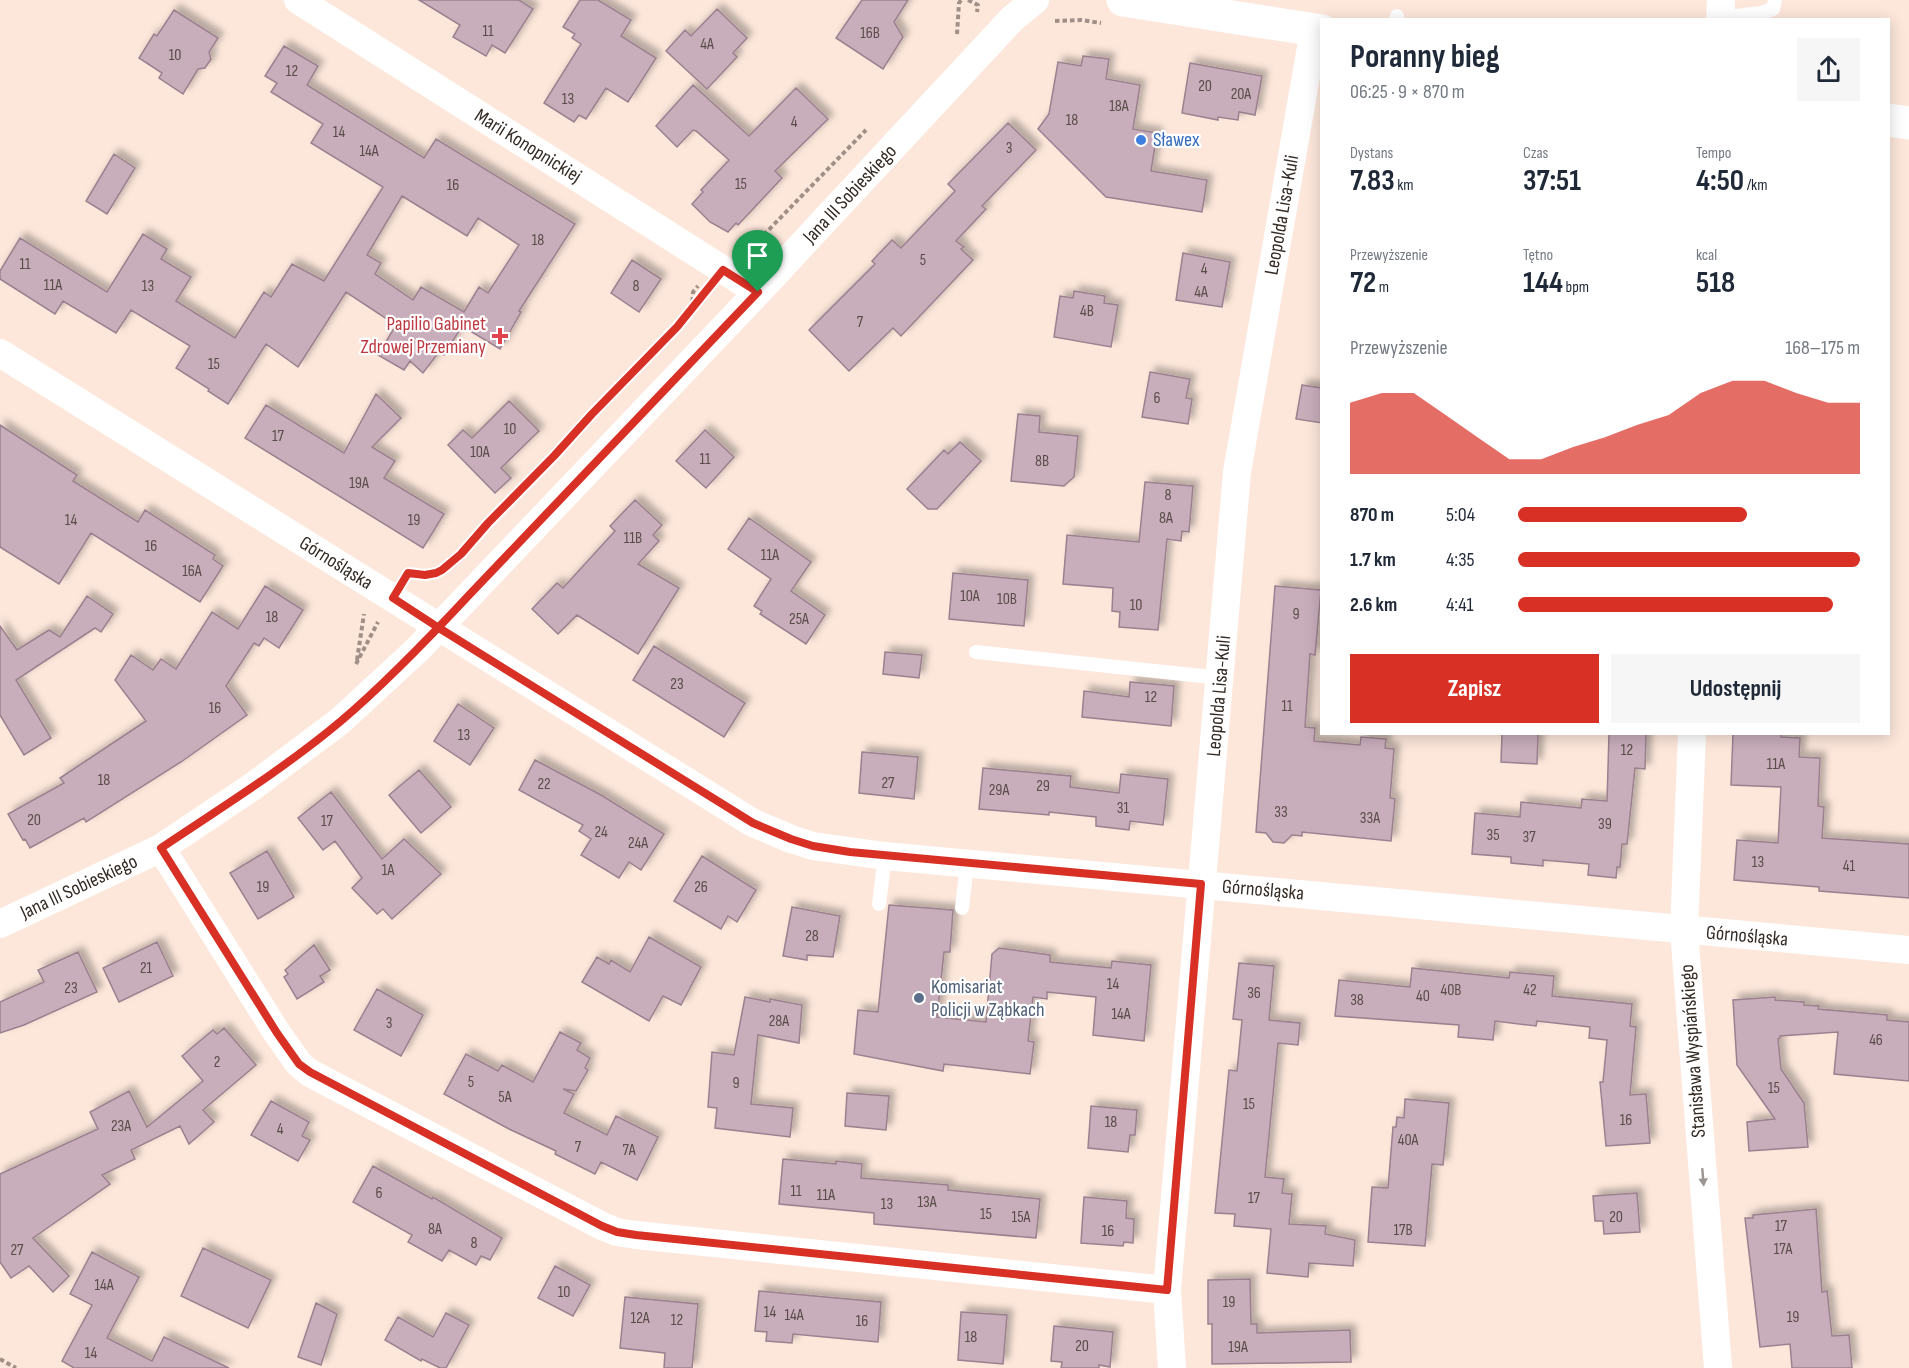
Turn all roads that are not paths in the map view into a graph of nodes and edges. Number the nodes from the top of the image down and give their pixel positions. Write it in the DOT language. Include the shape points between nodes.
graph roads {
  1 [pos="298,0"];
  2 [pos="1035,0"];
  3 [pos="1123,0"];
  4 [pos="1775,0"];
  5 [pos="1721,12"];
  6 [pos="1318,30"];
  7 [pos="1890,120"];
  8 [pos="1909,123"];
  9 [pos="758,292"];
  10 [pos="0,353"];
  11 [pos="439,628"];
  12 [pos="976,652"];
  13 [pos="1221,678"];
  14 [pos="1692,735"];
  15 [pos="161,848"];
  16 [pos="885,856"];
  17 [pos="968,864"];
  18 [pos="1201,884"];
  19 [pos="879,904"];
  20 [pos="962,908"];
  21 [pos="0,924"];
  22 [pos="1684,930"];
  23 [pos="1909,950"];
  24 [pos="1167,1290"];
  25 [pos="1172,1368"];
  26 [pos="1718,1368"];
  1 -- 9 [label="street, Marii Konopnickiej"];
  2 -- 9 [label="street, Jana III Sobieskiego"];
  3 -- 6 [label="street"];
  4 -- 5 [label="lane" via="1773,9 1761,13"];
  6 -- 13 [label="street, Leopolda Lisa-Kuli" via="1238,472"];
  7 -- 8 [label="street"];
  9 -- 11 [label="street, Jana III Sobieskiego"];
  10 -- 11 [label="street, Górnośląska"];
  11 -- 15 [label="street, Jana III Sobieskiego" via="340,721"];
  11 -- 16 [label="street, Górnośląska" via="753,823 813,846"];
  12 -- 13 [label="lane"];
  13 -- 18 [label="street, Leopolda Lisa-Kuli"];
  14 -- 22 [label="street, Stanisława Wyspiańskiego"];
  15 -- 21 [label="street, Jana III Sobieskiego"];
  15 -- 24 [label="street" via="299,1064 602,1226 636,1235"];
  16 -- 17 [label="street, Górnośląska"];
  16 -- 19 [label="lane"];
  17 -- 18 [label="street, Górnośląska"];
  17 -- 20 [label="lane"];
  18 -- 22 [label="street, Górnośląska"];
  18 -- 24 [label="street, Leopolda Lisa-Kuli"];
  22 -- 23 [label="street, Górnośląska"];
  22 -- 26 [label="street, Stanisława Wyspiańskiego, one-way"];
  24 -- 25 [label="street, Leopolda Lisa-Kuli"];
}
